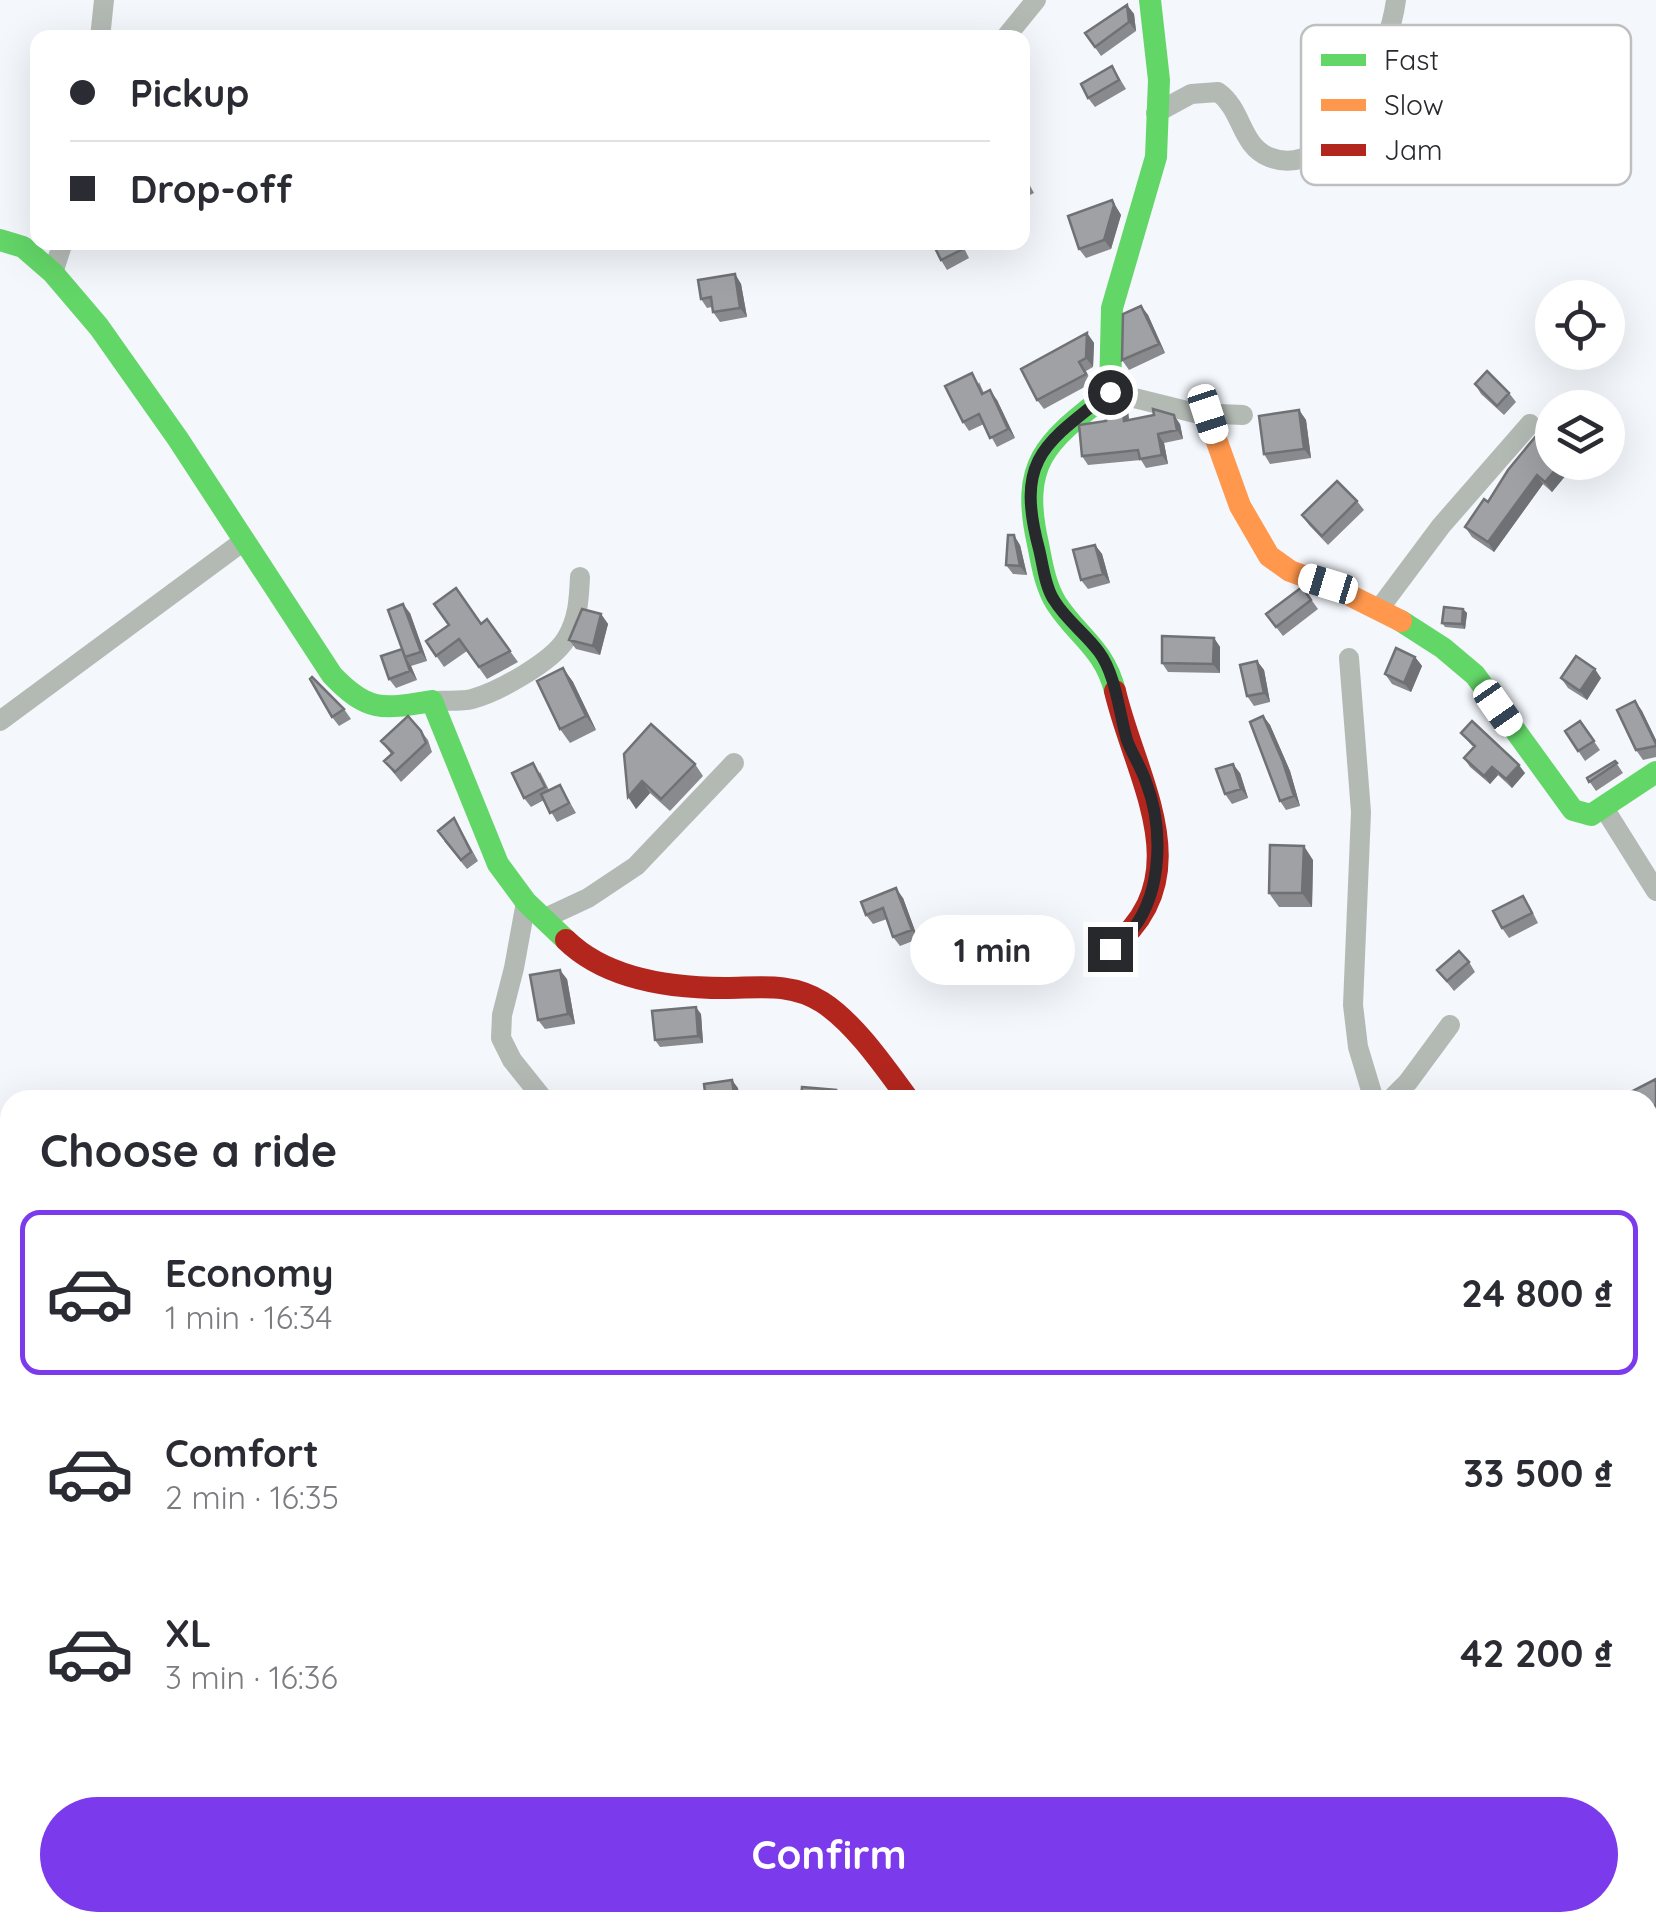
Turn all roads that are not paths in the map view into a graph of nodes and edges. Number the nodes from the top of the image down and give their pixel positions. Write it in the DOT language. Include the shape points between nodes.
graph roads {
  1 [pos="104,0"];
  2 [pos="1036,0"];
  3 [pos="1150,0"];
  4 [pos="1396,0"];
  5 [pos="1390,25"];
  6 [pos="101,30"];
  7 [pos="1012,30"];
  8 [pos="1156,113"];
  9 [pos="1301,159"];
  10 [pos="0,240"];
  11 [pos="60,250"];
  12 [pos="54,273"];
  13 [pos="1110,392"];
  14 [pos="1208,414"];
  15 [pos="1243,414"];
  16 [pos="1530,424"];
  17 [pos="245,540"];
  18 [pos="580,577"];
  19 [pos="1379,608"];
  20 [pos="1349,658"];
  21 [pos="432,700"];
  22 [pos="0,721"];
  23 [pos="734,763"];
  24 [pos="1656,772"];
  25 [pos="1604,808"];
  26 [pos="1656,891"];
  27 [pos="526,902"];
  28 [pos="545,918"];
  29 [pos="1110,949"];
  30 [pos="1450,1025"];
  31 [pos="536,1090"];
  32 [pos="902,1090"];
  33 [pos="1371,1090"];
  34 [pos="1400,1090"];
  1 -- 6 [label="street"];
  2 -- 7 [label="street"];
  3 -- 8 [label="street"];
  4 -- 5 [label="street"];
  8 -- 9 [label="street" via="1191,94 1218,92 1235,108 1249,143 1269,157"];
  8 -- 13 [label="street" via="1156,156 1112,308"];
  10 -- 12 [label="street" via="23,247"];
  11 -- 12 [label="street"];
  12 -- 17 [label="street"];
  13 -- 14 [label="street"];
  13 -- 29 [label="street" via="1061,430 1036,463 1029,488 1030,520 1052,598 1107,666 1155,814 1156,871 1144,908 1133,930"];
  14 -- 15 [label="street"];
  14 -- 19 [label="street" via="1243,511 1271,558"];
  16 -- 19 [label="street"];
  17 -- 21 [label="street" via="356,704 380,709"];
  17 -- 22 [label="street"];
  18 -- 21 [label="street" via="565,642 500,688 470,700"];
  19 -- 25 [label="street" via="1475,675 1573,810 1582,816"];
  20 -- 33 [label="street" via="1361,812 1353,1004"];
  21 -- 27 [label="street" via="498,864"];
  23 -- 28 [label="street" via="636,866"];
  24 -- 25 [label="street"];
  25 -- 26 [label="street"];
  27 -- 28 [label="street"];
  27 -- 31 [label="street" via="501,1038"];
  28 -- 32 [label="street" via="583,957 648,982 777,985 822,1002 869,1046"];
  30 -- 34 [label="street"];
}
